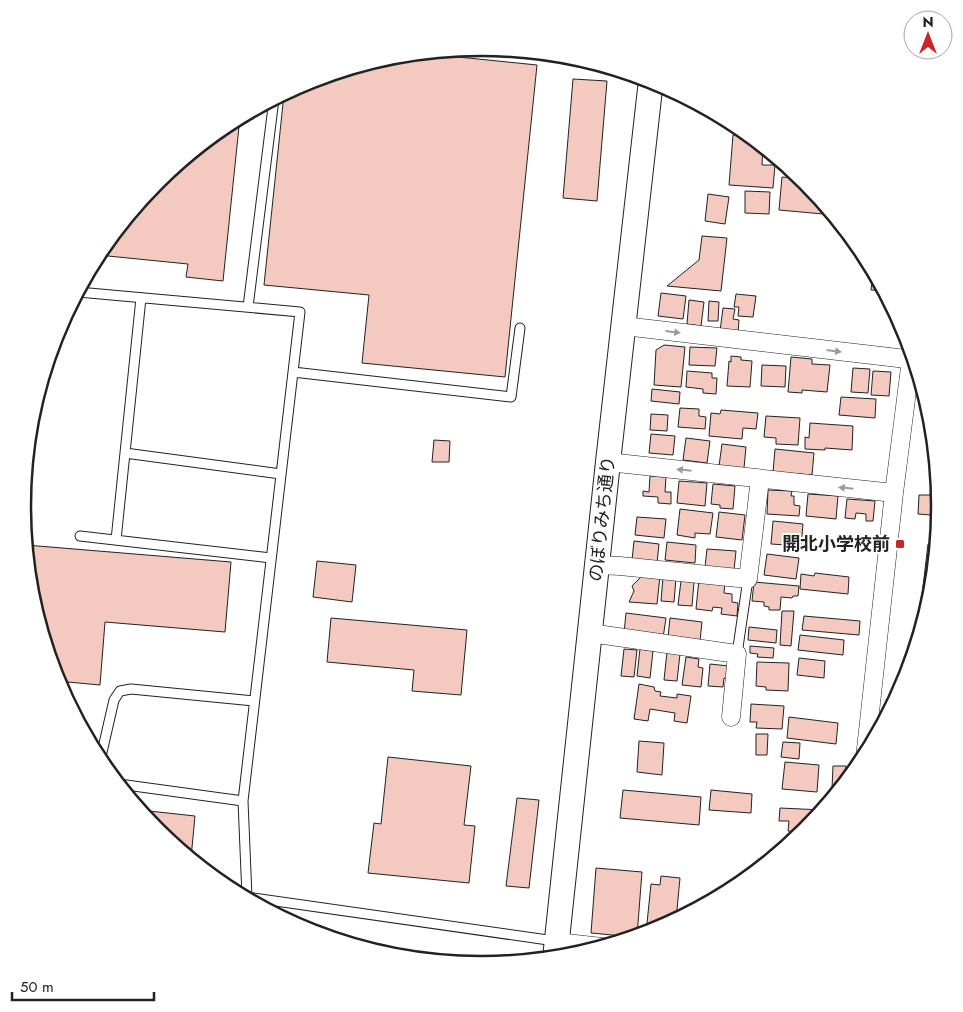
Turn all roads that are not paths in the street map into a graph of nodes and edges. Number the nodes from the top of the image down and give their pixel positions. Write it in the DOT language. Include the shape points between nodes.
graph roads {
  1 [pos="650,89"];
  2 [pos="273,107"];
  3 [pos="86,293"];
  4 [pos="142,298"];
  5 [pos="248,308"];
  6 [pos="624,326"];
  7 [pos="520,328"];
  8 [pos="906,356"];
  9 [pos="911,371"];
  10 [pos="293,372"];
  11 [pos="125,453"];
  12 [pos="608,462"];
  13 [pos="281,474"];
  14 [pos="760,479"];
  15 [pos="894,493"];
  16 [pos="80,536"];
  17 [pos="116,540"];
  18 [pos="271,558"];
  19 [pos="597,564"];
  20 [pos="748,579"];
  21 [pos="590,633"];
  22 [pos="737,654"];
  23 [pos="254,702"];
  24 [pos="731,717"];
  25 [pos="867,737"];
  26 [pos="103,749"];
  27 [pos="128,785"];
  28 [pos="242,801"];
  29 [pos="248,891"];
  30 [pos="262,899"];
  31 [pos="556,950"];
  1 -- 6 [label="street, のぼりみち通り"];
  2 -- 5 [label="lane"];
  3 -- 4 [label="lane"];
  4 -- 5 [label="lane"];
  4 -- 11 [label="lane"];
  5 -- 10 [label="lane" via="300,312"];
  6 -- 8 [label="street, one-way"];
  6 -- 12 [label="street, のぼりみち通り"];
  7 -- 10 [label="lane" via="511,397"];
  9 -- 15 [label="street"];
  10 -- 13 [label="lane"];
  11 -- 13 [label="lane"];
  11 -- 17 [label="lane"];
  14 -- 12 [label="street, one-way"];
  12 -- 19 [label="street, のぼりみち通り"];
  13 -- 18 [label="lane"];
  15 -- 14 [label="street, one-way"];
  14 -- 20 [label="street"];
  15 -- 25 [label="street"];
  16 -- 17 [label="lane"];
  17 -- 18 [label="lane"];
  18 -- 23 [label="lane"];
  19 -- 20 [label="street"];
  19 -- 21 [label="street, のぼりみち通り"];
  20 -- 22 [label="lane"];
  21 -- 22 [label="street"];
  21 -- 31 [label="street, のぼりみち通り"];
  22 -- 24 [label="street"];
  23 -- 26 [label="lane" via="130,689 120,691 114,700"];
  23 -- 28 [label="lane"];
  27 -- 28 [label="lane"];
  28 -- 29 [label="lane"];
  30 -- 31 [label="lane"];
}
